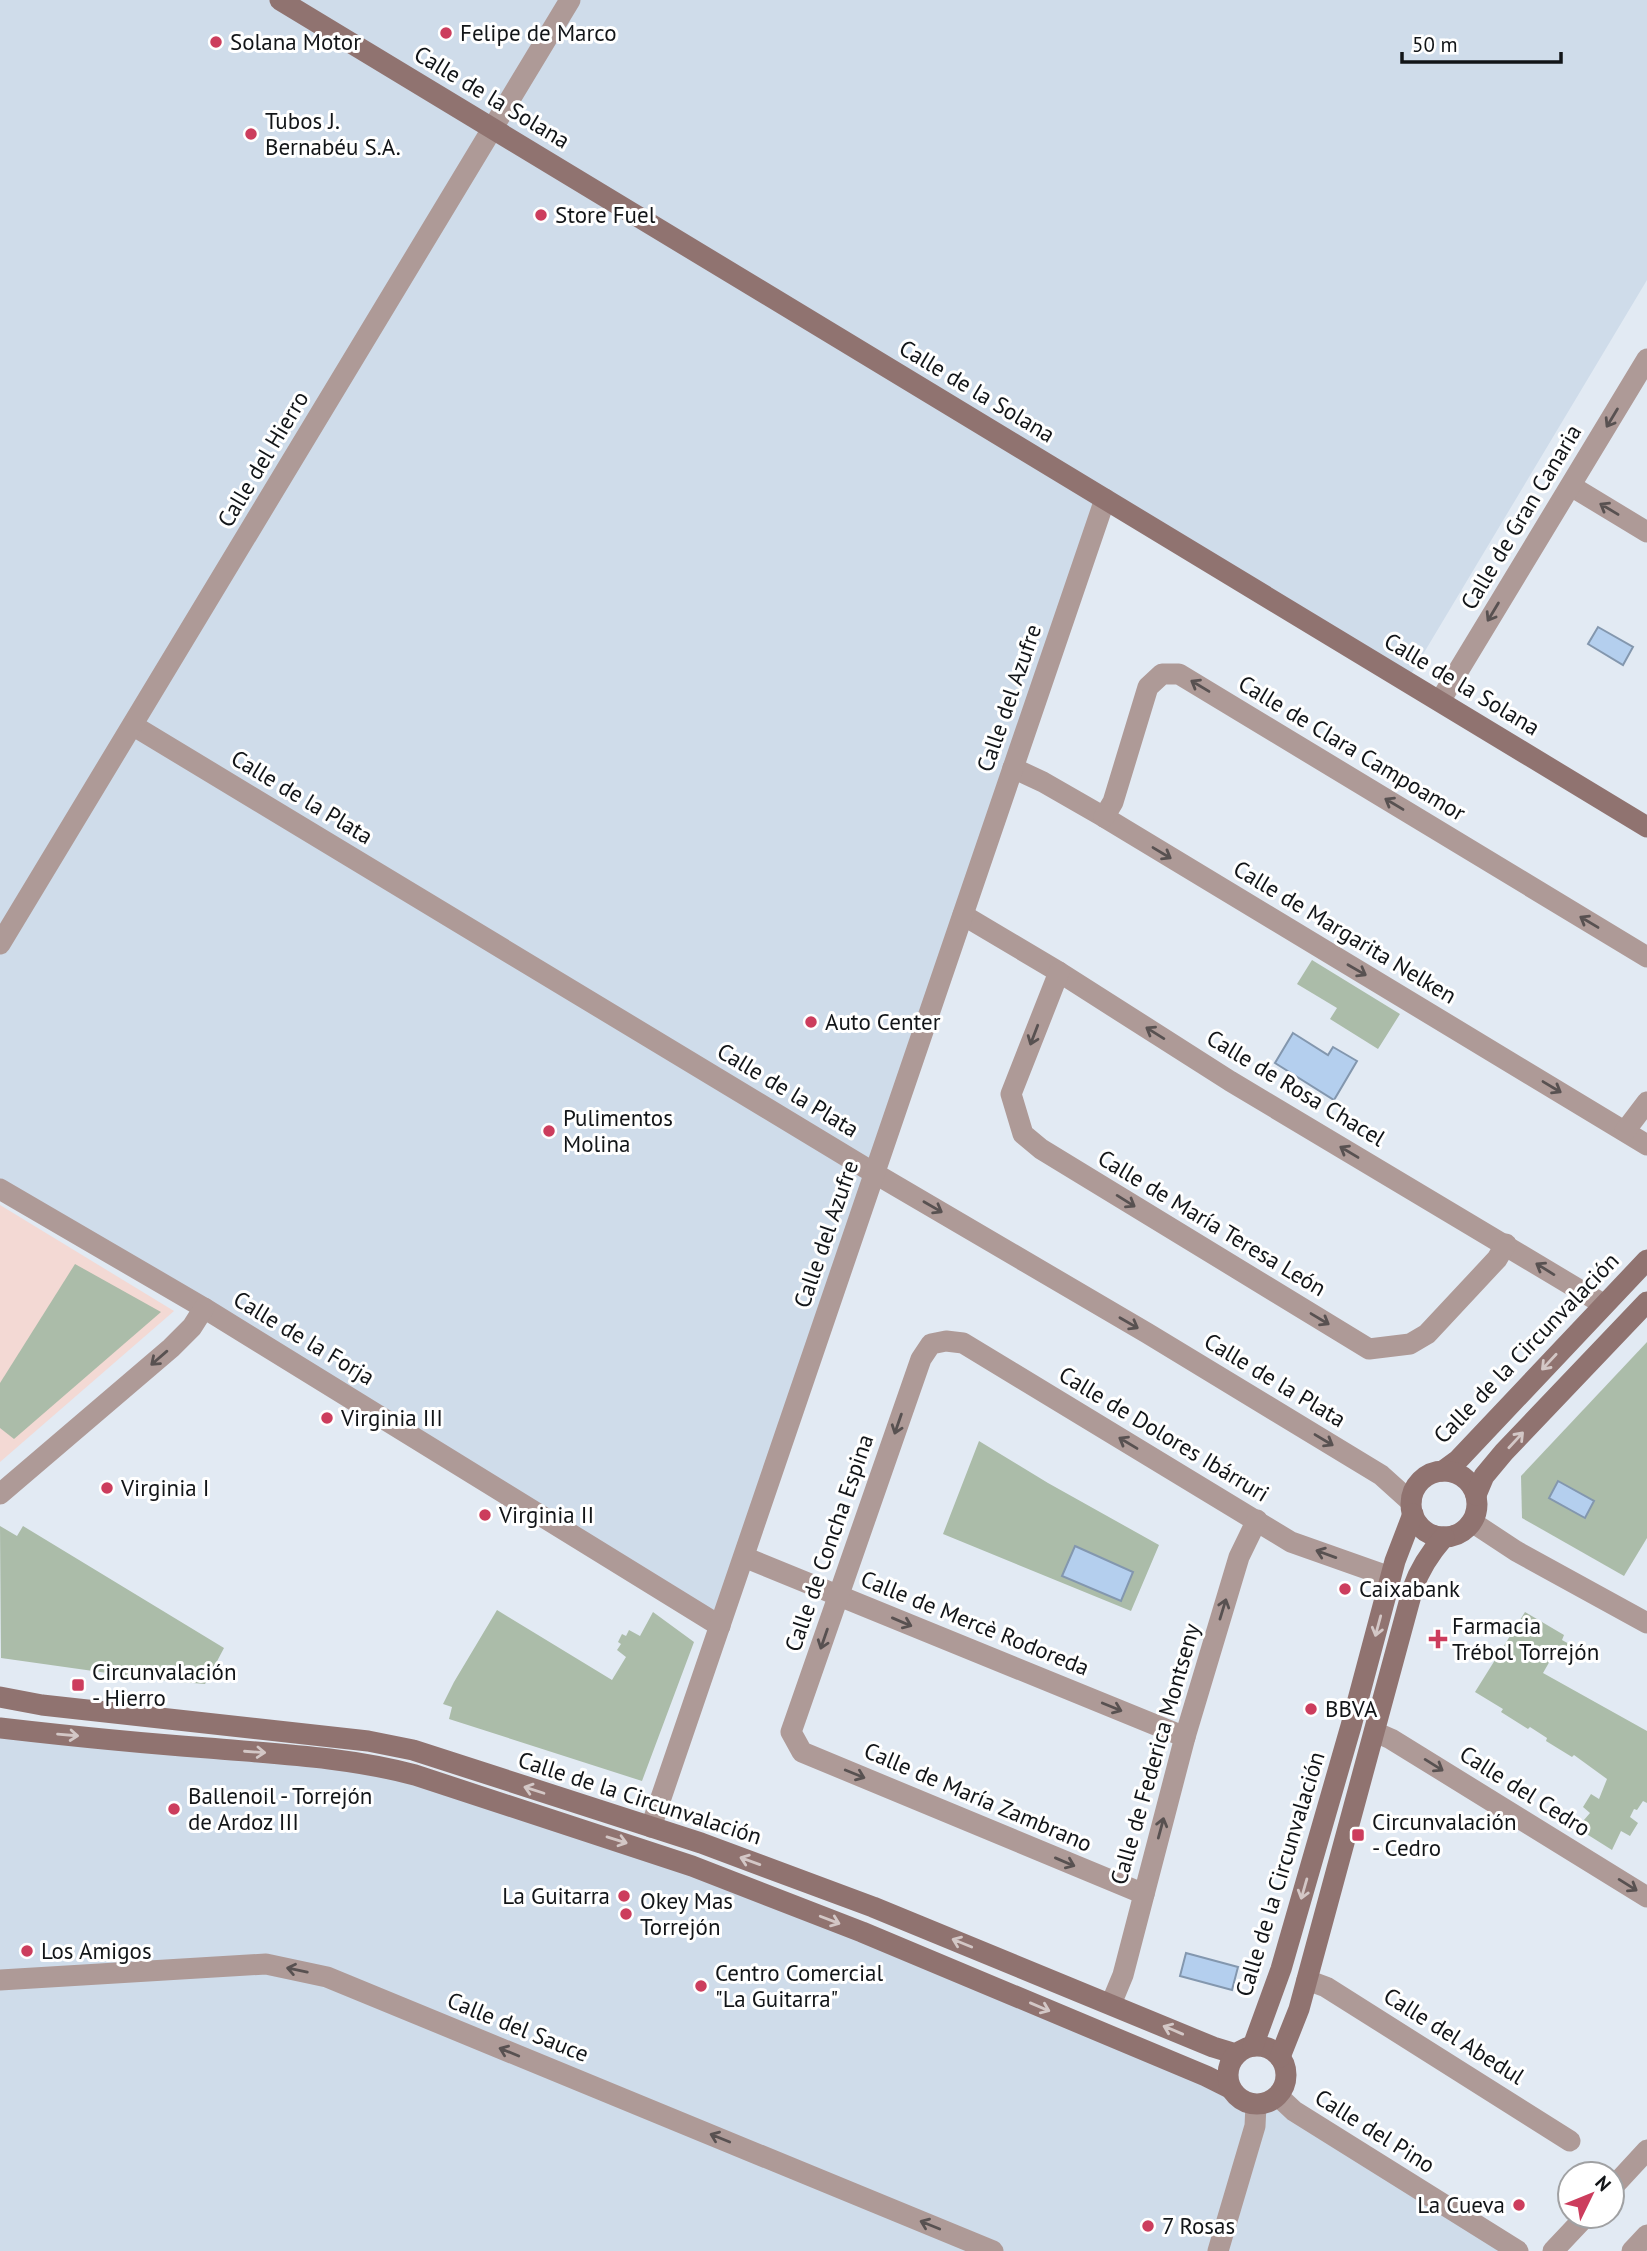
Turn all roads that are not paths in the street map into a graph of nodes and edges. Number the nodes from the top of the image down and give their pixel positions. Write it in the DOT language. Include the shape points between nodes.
graph roads {
  1 [pos="280,0"];
  2 [pos="570,0"];
  3 [pos="493,128"];
  4 [pos="1647,359"];
  5 [pos="1571,486"];
  6 [pos="1105,499"];
  7 [pos="1647,532"];
  8 [pos="1440,701"];
  9 [pos="134,726"];
  10 [pos="1013,768"];
  11 [pos="1104,817"];
  12 [pos="1647,827"];
  13 [pos="963,915"];
  14 [pos="0,944"];
  15 [pos="1647,957"];
  16 [pos="1059,972"];
  17 [pos="1647,1102"];
  18 [pos="1625,1131"];
  19 [pos="1647,1145"];
  20 [pos="874,1173"];
  21 [pos="0,1189"];
  22 [pos="1506,1244"];
  23 [pos="1647,1260"];
  24 [pos="1647,1302"];
  25 [pos="1603,1304"];
  26 [pos="204,1308"];
  27 [pos="921,1359"];
  28 [pos="1443,1471"];
  29 [pos="0,1494"];
  30 [pos="1476,1495"];
  31 [pos="1412,1508"];
  32 [pos="1257,1520"];
  33 [pos="1472,1522"];
  34 [pos="1444,1537"];
  35 [pos="744,1557"];
  36 [pos="1390,1577"];
  37 [pos="839,1595"];
  38 [pos="1647,1623"];
  39 [pos="720,1626"];
  40 [pos="0,1697"];
  41 [pos="0,1728"];
  42 [pos="1375,1732"];
  43 [pos="1185,1737"];
  44 [pos="795,1743"];
  45 [pos="651,1827"];
  46 [pos="1144,1894"];
  47 [pos="1647,1897"];
  48 [pos="0,1980"];
  49 [pos="1307,1980"];
  50 [pos="1111,2004"];
  51 [pos="1245,2050"];
  52 [pos="1280,2057"];
  53 [pos="1230,2088"];
  54 [pos="1278,2095"];
  55 [pos="1256,2105"];
  56 [pos="1570,2141"];
  57 [pos="1647,2150"];
  58 [pos="1626,2173"];
  59 [pos="1573,2230"];
  60 [pos="1647,2235"];
  61 [pos="993,2251"];
  62 [pos="1218,2251"];
  63 [pos="1518,2251"];
  64 [pos="1553,2251"];
  65 [pos="1632,2251"];
  1 -- 3 [label="street, Calle de la Solana"];
  2 -- 3 [label="street, Calle del Hierro"];
  3 -- 6 [label="street, Calle de la Solana"];
  3 -- 9 [label="street, Calle del Hierro"];
  4 -- 5 [label="street, Calle de Gran Canaria, one-way"];
  7 -- 5 [label="street, one-way"];
  5 -- 8 [label="street, Calle de Gran Canaria, one-way"];
  6 -- 8 [label="street, Calle de la Solana"];
  6 -- 10 [label="street, Calle del Azufre"];
  8 -- 12 [label="street, Calle de la Solana"];
  9 -- 14 [label="street, Calle del Hierro"];
  9 -- 20 [label="street, Calle de la Plata"];
  10 -- 11 [label="street, Calle de Margarita Nelken"];
  10 -- 13 [label="street, Calle del Azufre"];
  15 -- 11 [label="street, Calle de Clara Campoamor, one-way" via="1179,674 1162,674 1149,687 1113,802"];
  11 -- 18 [label="street, Calle de Margarita Nelken, one-way"];
  13 -- 16 [label="street, Calle de Rosa Chacel"];
  13 -- 20 [label="street, Calle del Azufre"];
  22 -- 16 [label="street, Calle de Rosa Chacel, one-way" via="1230,1081"];
  16 -- 22 [label="street, Calle de María Teresa León, one-way" via="1011,1094 1023,1134 1210,1253 1369,1349 1410,1344 1427,1334"];
  17 -- 18 [label="street"];
  18 -- 19 [label="street, Calle de Margarita Nelken"];
  20 -- 31 [label="street, Calle de la Plata, one-way" via="1381,1475"];
  20 -- 35 [label="street, Calle del Azufre"];
  21 -- 26 [label="street, Calle de la Forja"];
  25 -- 22 [label="street, Calle de Rosa Chacel, one-way"];
  23 -- 25 [label="street, Calle de la Circunvalación"];
  30 -- 24 [label="street, one-way" via="1484,1476 1504,1452"];
  25 -- 28 [label="street, Calle de la Circunvalación, one-way"];
  26 -- 29 [label="street, one-way" via="171,1348"];
  26 -- 39 [label="street, Calle de la Forja"];
  32 -- 27 [label="street, Calle de Dolores Ibárruri, one-way" via="963,1343 931,1344"];
  27 -- 37 [label="street, Calle de Concha Espina, one-way"];
  28 -- 30 [label="street" via="1469,1482"];
  28 -- 31 [label="street" via="1421,1480 1414,1490"];
  30 -- 33 [label="street"];
  31 -- 34 [label="street" via="1420,1526"];
  31 -- 36 [label="street, Calle de la Circunvalación"];
  36 -- 32 [label="street, Calle de Dolores Ibárruri, one-way" via="1291,1542"];
  43 -- 32 [label="street, Calle de Federica Montseny, one-way" via="1239,1557"];
  33 -- 34 [label="street" via="1455,1536"];
  33 -- 38 [label="street"];
  34 -- 42 [label="street" via="1432,1550 1413,1588"];
  35 -- 37 [label="street, Calle de Mercè Rodoreda"];
  35 -- 39 [label="street, Calle del Azufre"];
  36 -- 51 [label="street, Calle de la Circunvalación, one-way" via="1272,1998"];
  37 -- 43 [label="street, Calle de Mercè Rodoreda, one-way"];
  37 -- 44 [label="street, Calle de Concha Espina, one-way" via="791,1732"];
  39 -- 45 [label="street, Calle del Azufre"];
  45 -- 40 [label="street, Calle de la Circunvalación, one-way" via="390,1745"];
  41 -- 53 [label="street, Calle de la Circunvalación, one-way" via="305,1756 415,1775 692,1866 862,1932"];
  42 -- 47 [label="street, Calle del Cedro, one-way"];
  42 -- 49 [label="street"];
  46 -- 43 [label="street, Calle de Federica Montseny, one-way"];
  44 -- 46 [label="street, Calle de María Zambrano, one-way" via="802,1752"];
  50 -- 45 [label="street, Calle de la Circunvalación, one-way" via="861,1902"];
  46 -- 50 [label="street, Calle de Federica Montseny"];
  61 -- 48 [label="street, Calle del Sauce, one-way" via="327,1976 266,1964"];
  49 -- 52 [label="street"];
  49 -- 56 [label="street, Calle del Abedul" via="1326,1987"];
  51 -- 50 [label="street, Calle de la Circunvalación, one-way" via="1213,2047"];
  51 -- 52 [label="street" via="1267,2048"];
  51 -- 53 [label="street" via="1229,2064"];
  52 -- 54 [label="street" via="1286,2070"];
  53 -- 55 [label="street" via="1238,2098"];
  54 -- 55 [label="street"];
  54 -- 63 [label="street, Calle del Pino" via="1294,2111"];
  55 -- 62 [label="street" via="1255,2126"];
  57 -- 58 [label="street"];
  59 -- 64 [label="street"];
  60 -- 65 [label="street"];
}
